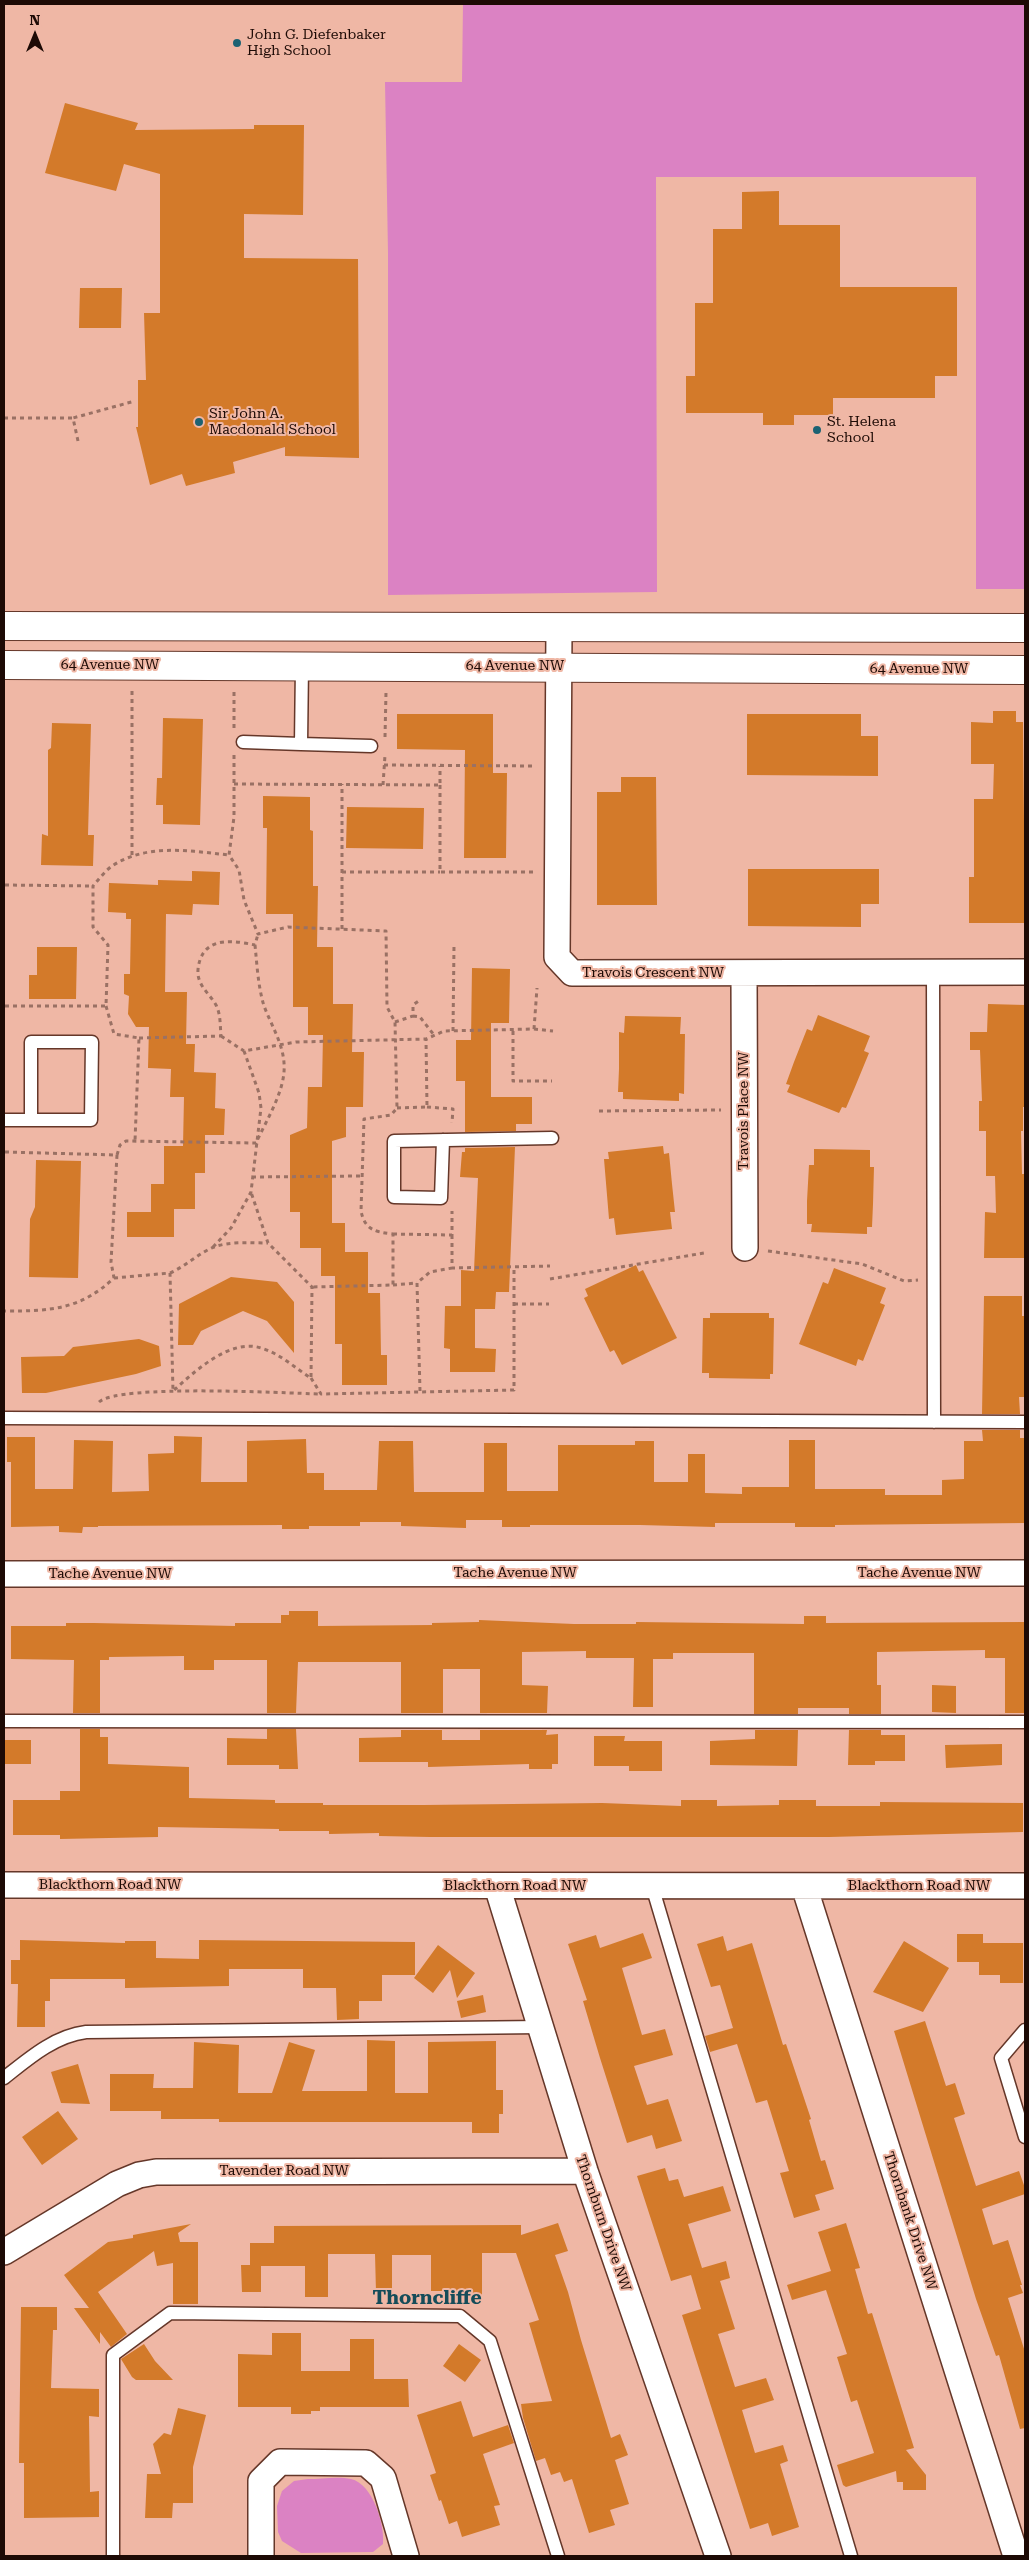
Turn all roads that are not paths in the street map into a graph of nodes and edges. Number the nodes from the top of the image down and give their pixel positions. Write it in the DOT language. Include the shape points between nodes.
graph roads {
  1 [pos="4,626"];
  2 [pos="559,627"];
  3 [pos="1025,628"];
  4 [pos="4,665"];
  5 [pos="302,665"];
  6 [pos="559,666"];
  7 [pos="1025,670"];
  8 [pos="237,742"];
  9 [pos="302,744"];
  10 [pos="371,746"];
  11 [pos="1025,972"];
  12 [pos="933,973"];
  13 [pos="744,974"];
  14 [pos="4,1120"];
  15 [pos="31,1120"];
  16 [pos="552,1138"];
  17 [pos="443,1140"];
  18 [pos="745,1248"];
  19 [pos="4,1418"];
  20 [pos="934,1422"];
  21 [pos="1025,1422"];
  22 [pos="1025,1573"];
  23 [pos="4,1574"];
  24 [pos="4,1721"];
  25 [pos="1025,1722"];
  26 [pos="4,1885"];
  27 [pos="498,1886"];
  28 [pos="652,1886"];
  29 [pos="804,1886"];
  30 [pos="1025,1886"];
  31 [pos="541,2027"];
  32 [pos="1025,2030"];
  33 [pos="4,2078"];
  34 [pos="1025,2137"];
  35 [pos="584,2170"];
  36 [pos="4,2252"];
  37 [pos="113,2556"];
  38 [pos="261,2556"];
  39 [pos="406,2556"];
  40 [pos="558,2556"];
  41 [pos="718,2556"];
  42 [pos="851,2556"];
  43 [pos="1016,2556"];
  1 -- 2 [label="main road"];
  2 -- 3 [label="main road"];
  2 -- 6 [label="street, Travois Crescent NW"];
  4 -- 5 [label="main road, 64 Avenue NW"];
  5 -- 6 [label="main road, 64 Avenue NW"];
  5 -- 9 [label="lane"];
  6 -- 7 [label="main road, 64 Avenue NW"];
  6 -- 13 [label="street, Travois Crescent NW" via="557,957 572,973"];
  8 -- 9 [label="lane"];
  9 -- 10 [label="lane"];
  11 -- 12 [label="street, Travois Crescent NW"];
  12 -- 13 [label="street, Travois Crescent NW"];
  12 -- 20 [label="lane"];
  13 -- 18 [label="street, Travois Place NW"];
  14 -- 15 [label="lane"];
  15 -- 15 [label="lane" via="92,1120 92,1042 31,1042"];
  16 -- 17 [label="lane"];
  17 -- 17 [label="lane" via="394,1141 394,1197 441,1198"];
  19 -- 20 [label="lane"];
  20 -- 21 [label="lane"];
  22 -- 23 [label="street, Tache Avenue NW"];
  24 -- 25 [label="lane"];
  26 -- 27 [label="street, Blackthorn Road NW"];
  27 -- 28 [label="street, Blackthorn Road NW"];
  27 -- 31 [label="street, Thornburn Drive NW"];
  28 -- 29 [label="street, Blackthorn Road NW"];
  28 -- 42 [label="lane"];
  29 -- 30 [label="street, Blackthorn Road NW"];
  29 -- 43 [label="street, Thornbank Drive NW"];
  31 -- 33 [label="lane" via="86,2032 62,2038 28,2058"];
  31 -- 35 [label="street, Thornburn Drive NW"];
  32 -- 34 [label="lane" via="1001,2058"];
  35 -- 36 [label="street, Tavender Road NW" via="156,2172 117,2184"];
  35 -- 41 [label="street, Thornburn Drive NW"];
  37 -- 40 [label="lane" via="113,2355 170,2313 460,2316 490,2341"];
  38 -- 39 [label="street" via="261,2481 280,2462 366,2463 383,2478"];
}
